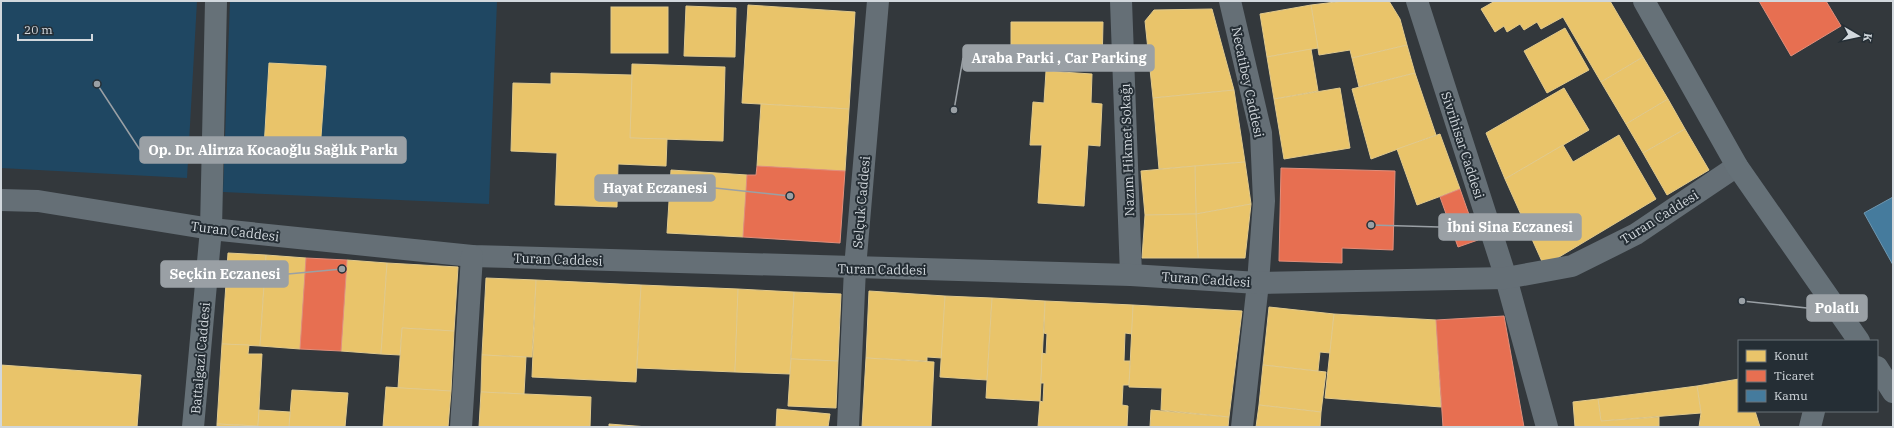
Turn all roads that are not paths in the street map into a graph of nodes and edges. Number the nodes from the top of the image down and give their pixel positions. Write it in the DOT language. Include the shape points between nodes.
graph roads {
  1 [pos="216,1"];
  2 [pos="878,1"];
  3 [pos="1121,1"];
  4 [pos="1230,1"];
  5 [pos="1416,1"];
  6 [pos="1644,1"];
  7 [pos="1737,166"];
  8 [pos="1,200"];
  9 [pos="211,229"];
  10 [pos="472,256"];
  11 [pos="855,268"];
  12 [pos="1131,275"];
  13 [pos="1506,278"];
  14 [pos="1258,282"];
  15 [pos="1858,340"];
  16 [pos="1878,369"];
  17 [pos="1893,392"];
  18 [pos="1814,412"];
  19 [pos="193,427"];
  20 [pos="461,427"];
  21 [pos="848,427"];
  22 [pos="1242,427"];
  23 [pos="1547,427"];
  24 [pos="1810,427"];
  1 -- 9 [label="street, Battalgazi Caddesi"];
  2 -- 11 [label="street, Selçuk Caddesi"];
  3 -- 12 [label="street, Nazım Hikmet Sokağı"];
  4 -- 14 [label="street, Necatibey Caddesi" via="1262,133 1264,201"];
  5 -- 13 [label="street, Sivrihisar Caddesi"];
  6 -- 7 [label="street"];
  7 -- 13 [label="street, Turan Caddesi" via="1636,234 1572,266"];
  7 -- 15 [label="street"];
  8 -- 9 [label="street, Turan Caddesi" via="38,201"];
  9 -- 10 [label="street, Turan Caddesi"];
  9 -- 19 [label="street, Battalgazi Caddesi"];
  10 -- 11 [label="street, Turan Caddesi"];
  10 -- 20 [label="street"];
  11 -- 12 [label="street, Turan Caddesi"];
  11 -- 21 [label="street, Selçuk Caddesi"];
  12 -- 14 [label="street, Turan Caddesi"];
  13 -- 14 [label="street, Turan Caddesi"];
  13 -- 23 [label="street, Sivrihisar Caddesi"];
  14 -- 22 [label="street, Necatibey Caddesi"];
  16 -- 17 [label="street"];
  18 -- 24 [label="street"];
}
